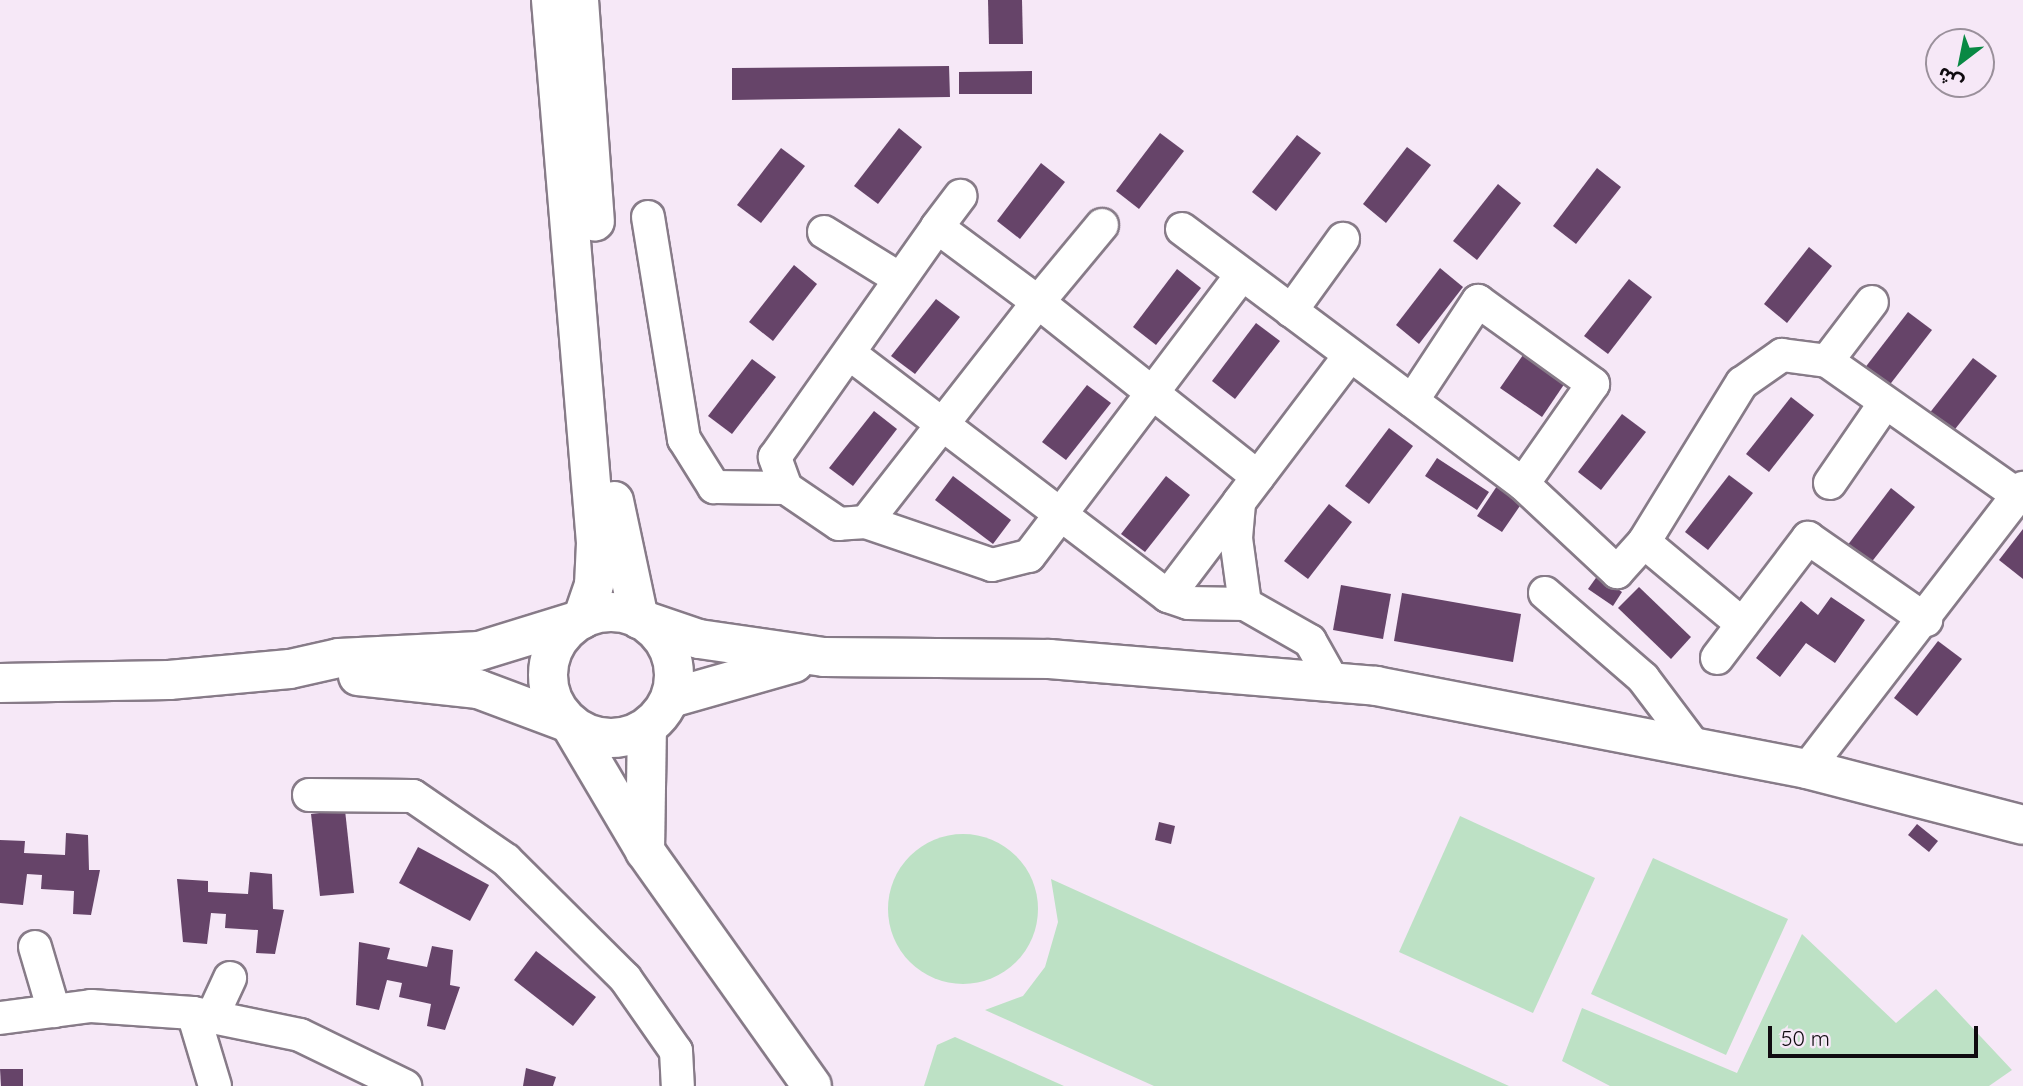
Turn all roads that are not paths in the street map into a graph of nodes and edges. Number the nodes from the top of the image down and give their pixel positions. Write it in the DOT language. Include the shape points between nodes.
graph roads {
  1 [pos="551,0"];
  2 [pos="579,0"];
  3 [pos="960,197"];
  4 [pos="648,217"];
  5 [pos="1102,225"];
  6 [pos="937,227"];
  7 [pos="1182,229"];
  8 [pos="824,232"];
  9 [pos="1343,239"];
  10 [pos="1242,274"];
  11 [pos="900,279"];
  12 [pos="1038,302"];
  13 [pos="1872,302"];
  14 [pos="1291,311"];
  15 [pos="850,354"];
  16 [pos="1350,355"];
  17 [pos="1827,361"];
  18 [pos="1153,393"];
  19 [pos="1412,401"];
  20 [pos="1885,403"];
  21 [pos="944,423"];
  22 [pos="1258,477"];
  23 [pos="1830,484"];
  24 [pos="1523,485"];
  25 [pos="786,488"];
  26 [pos="2020,491"];
  27 [pos="1239,502"];
  28 [pos="1063,511"];
  29 [pos="866,522"];
  30 [pos="1644,542"];
  31 [pos="1545,593"];
  32 [pos="1168,596"];
  33 [pos="1245,604"];
  34 [pos="581,619"];
  35 [pos="639,619"];
  36 [pos="1926,620"];
  37 [pos="1742,624"];
  38 [pos="824,657"];
  39 [pos="1717,658"];
  40 [pos="290,669"];
  41 [pos="1332,680"];
  42 [pos="0,683"];
  43 [pos="671,698"];
  44 [pos="570,724"];
  45 [pos="648,728"];
  46 [pos="1695,747"];
  47 [pos="1807,769"];
  48 [pos="309,795"];
  49 [pos="2023,825"];
  50 [pos="646,851"];
  51 [pos="35,947"];
  52 [pos="230,978"];
  53 [pos="54,1011"];
  54 [pos="202,1015"];
  55 [pos="0,1018"];
  56 [pos="344,1056"];
  57 [pos="215,1086"];
  58 [pos="360,1086"];
  59 [pos="405,1086"];
  60 [pos="678,1086"];
  61 [pos="812,1086"];
  1 -- 34 [label="main road" via="596,543 594,585"];
  2 -- 35 [label="main road" via="607,455"];
  3 -- 6 [label="street"];
  4 -- 25 [label="street" via="684,439 714,487"];
  5 -- 12 [label="street"];
  6 -- 11 [label="street"];
  6 -- 12 [label="street"];
  7 -- 10 [label="street"];
  8 -- 11 [label="street"];
  9 -- 14 [label="street"];
  10 -- 14 [label="street"];
  10 -- 18 [label="street"];
  11 -- 15 [label="street"];
  12 -- 18 [label="street"];
  12 -- 21 [label="street"];
  13 -- 17 [label="street"];
  14 -- 16 [label="street"];
  15 -- 21 [label="street"];
  15 -- 25 [label="street" via="775,457"];
  16 -- 19 [label="street"];
  16 -- 22 [label="street"];
  17 -- 20 [label="street"];
  17 -- 30 [label="street" via="1782,355 1742,383"];
  18 -- 22 [label="street"];
  18 -- 28 [label="street"];
  19 -- 24 [label="street"];
  19 -- 24 [label="street" via="1478,301 1593,384"];
  20 -- 23 [label="street"];
  20 -- 26 [label="street"];
  21 -- 28 [label="street"];
  21 -- 29 [label="street"];
  22 -- 27 [label="street"];
  24 -- 30 [label="street" via="1617,572"];
  25 -- 29 [label="street" via="839,524"];
  26 -- 36 [label="street"];
  27 -- 32 [label="street"];
  27 -- 33 [label="street" via="1236,538"];
  28 -- 29 [label="street" via="1029,556 992,565"];
  28 -- 32 [label="street"];
  30 -- 37 [label="street"];
  31 -- 46 [label="street" via="1643,678"];
  32 -- 33 [label="street" via="1188,603"];
  33 -- 41 [label="street" via="1310,641"];
  34 -- 35 [label="main road" via="621,613"];
  34 -- 40 [label="main road" via="479,651 339,658"];
  34 -- 44 [label="main road" via="554,648 548,667 548,688"];
  35 -- 38 [label="main road" via="699,639"];
  35 -- 43 [label="main road" via="667,644 675,680"];
  36 -- 37 [label="street" via="1808,538"];
  36 -- 47 [label="street"];
  37 -- 39 [label="street"];
  38 -- 41 [label="main road" via="1050,659"];
  38 -- 43 [label="main road" via="746,672"];
  40 -- 42 [label="main road" via="169,680"];
  40 -- 44 [label="main road" via="478,689"];
  41 -- 46 [label="main road"];
  43 -- 45 [label="main road"];
  44 -- 45 [label="main road" via="607,739"];
  44 -- 50 [label="main road"];
  45 -- 50 [label="main road" via="651,774"];
  46 -- 47 [label="main road"];
  47 -- 49 [label="main road"];
  48 -- 60 [label="street" via="413,796 506,860 625,978 676,1051"];
  50 -- 61 [label="main road"];
  51 -- 53 [label="street"];
  52 -- 54 [label="street"];
  53 -- 54 [label="street" via="91,1006"];
  53 -- 55 [label="street"];
  54 -- 56 [label="street" via="300,1035"];
  54 -- 57 [label="street"];
  56 -- 58 [label="street"];
  56 -- 59 [label="street"];
}
